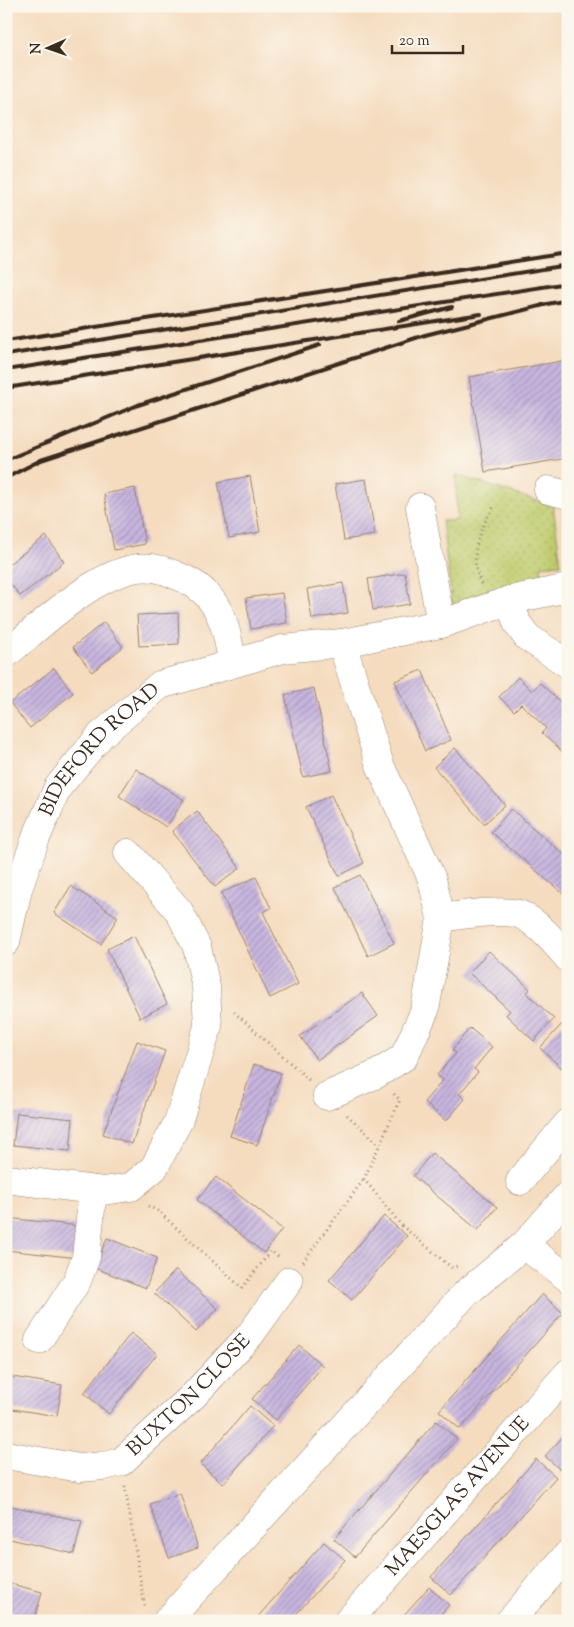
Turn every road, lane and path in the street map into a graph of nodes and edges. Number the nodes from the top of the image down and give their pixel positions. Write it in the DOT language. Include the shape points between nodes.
graph roads {
  1 [pos="495,505"];
  2 [pos="420,507"];
  3 [pos="568,588"];
  4 [pos="510,600"];
  5 [pos="484,610"];
  6 [pos="441,624"];
  7 [pos="342,643"];
  8 [pos="6,654"];
  9 [pos="232,662"];
  10 [pos="568,664"];
  11 [pos="128,853"];
  12 [pos="441,918"];
  13 [pos="6,942"];
  14 [pos="568,958"];
  15 [pos="206,987"];
  16 [pos="377,1074"];
  17 [pos="326,1096"];
  18 [pos="568,1123"];
  19 [pos="380,1145"];
  20 [pos="6,1179"];
  21 [pos="364,1179"];
  22 [pos="520,1181"];
  23 [pos="104,1190"];
  24 [pos="568,1195"];
  25 [pos="524,1245"];
  26 [pos="461,1265"];
  27 [pos="293,1276"];
  28 [pos="568,1278"];
  29 [pos="39,1340"];
  30 [pos="568,1373"];
  31 [pos="6,1455"];
  32 [pos="121,1462"];
  33 [pos="568,1554"];
  34 [pos="157,1616"];
  35 [pos="348,1621"];
  36 [pos="510,1621"];
  1 -- 5 [label="path" via="480,528 476,542 476,573 484,592"];
  2 -- 6 [label="street"];
  3 -- 4 [label="street, BIDEFORD ROAD"];
  4 -- 5 [label="street, BIDEFORD ROAD"];
  4 -- 10 [label="street" via="517,623 527,637"];
  5 -- 6 [label="street, BIDEFORD ROAD"];
  6 -- 7 [label="street, BIDEFORD ROAD"];
  7 -- 9 [label="street, BIDEFORD ROAD" via="283,649"];
  7 -- 12 [label="street" via="380,765 432,879"];
  8 -- 9 [label="street" via="86,588 128,569 157,568 187,580 212,598 228,636"];
  9 -- 13 [label="street, BIDEFORD ROAD" via="160,685 101,735 58,787 18,889"];
  11 -- 15 [label="street" via="179,912 197,947"];
  12 -- 14 [label="street" via="472,913 519,914 548,935"];
  12 -- 16 [label="street" via="425,1010 404,1057"];
  15 -- 17 [label="path"];
  15 -- 23 [label="street" via="208,1027 178,1122 154,1168 132,1187"];
  16 -- 17 [label="street"];
  16 -- 19 [label="path" via="400,1100"];
  17 -- 19 [label="path"];
  18 -- 22 [label="street"];
  19 -- 21 [label="path"];
  20 -- 23 [label="street"];
  21 -- 26 [label="path" via="401,1225 452,1268"];
  21 -- 27 [label="path"];
  23 -- 27 [label="path" via="158,1211 242,1288 271,1251"];
  23 -- 29 [label="street" via="77,1281"];
  24 -- 25 [label="street"];
  25 -- 28 [label="street"];
  25 -- 34 [label="street" via="465,1294"];
  27 -- 32 [label="street, BUXTON CLOSE" via="250,1334 193,1396"];
  30 -- 35 [label="street, MAESGLAS AVENUE"];
  31 -- 32 [label="street, BUXTON CLOSE" via="79,1468"];
  32 -- 34 [label="path"];
  33 -- 36 [label="street"];
}
